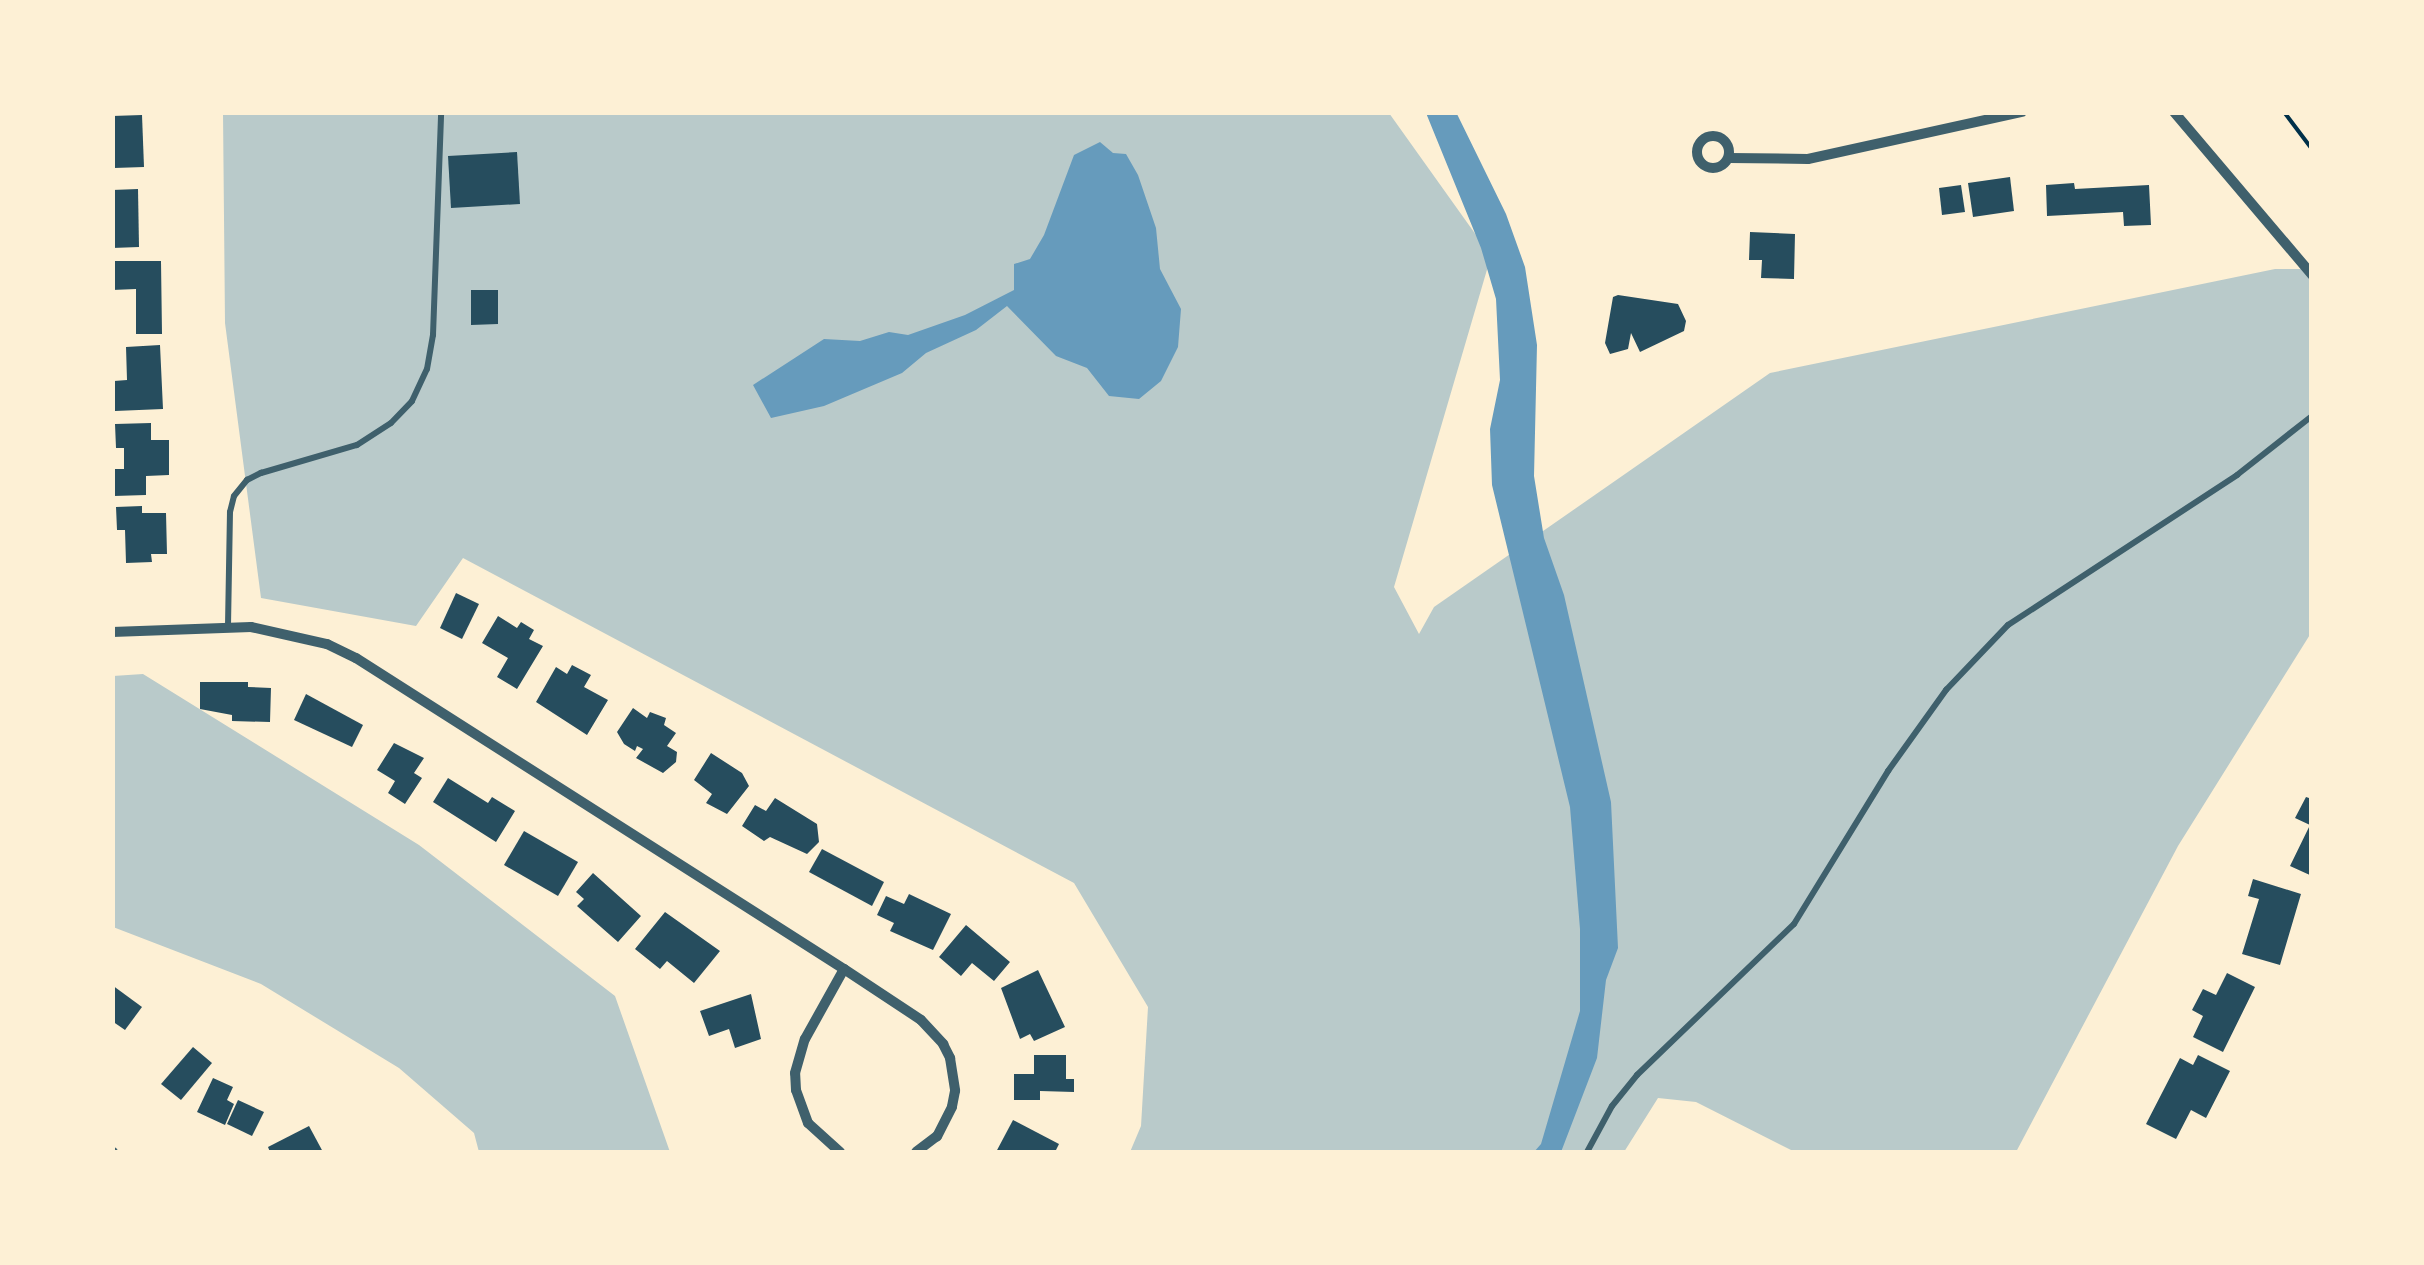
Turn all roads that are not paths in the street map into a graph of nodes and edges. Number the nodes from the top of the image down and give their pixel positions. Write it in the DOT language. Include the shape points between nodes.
graph roads {
  1 [pos="441,112"];
  2 [pos="2022,112"];
  3 [pos="2174,112"];
  4 [pos="1729,158"];
  5 [pos="2312,276"];
  6 [pos="2312,416"];
  7 [pos="228,626"];
  8 [pos="112,632"];
  9 [pos="844,969"];
  10 [pos="840,1152"];
  11 [pos="916,1152"];
  12 [pos="1587,1152"];
  1 -- 7 [label="lane" via="427,369 391,424 356,444 261,473 240,488 230,512"];
  2 -- 4 [label="street" via="1808,160"];
  3 -- 5 [label="street"];
  6 -- 12 [label="lane" via="2237,475 2008,625 1936,703 1794,924 1638,1075"];
  7 -- 8 [label="street"];
  7 -- 9 [label="street" via="299,636 356,658"];
  9 -- 10 [label="street" via="805,1039 796,1073 808,1123"];
  9 -- 11 [label="street" via="921,1020 950,1058 952,1107 937,1136"];
}
